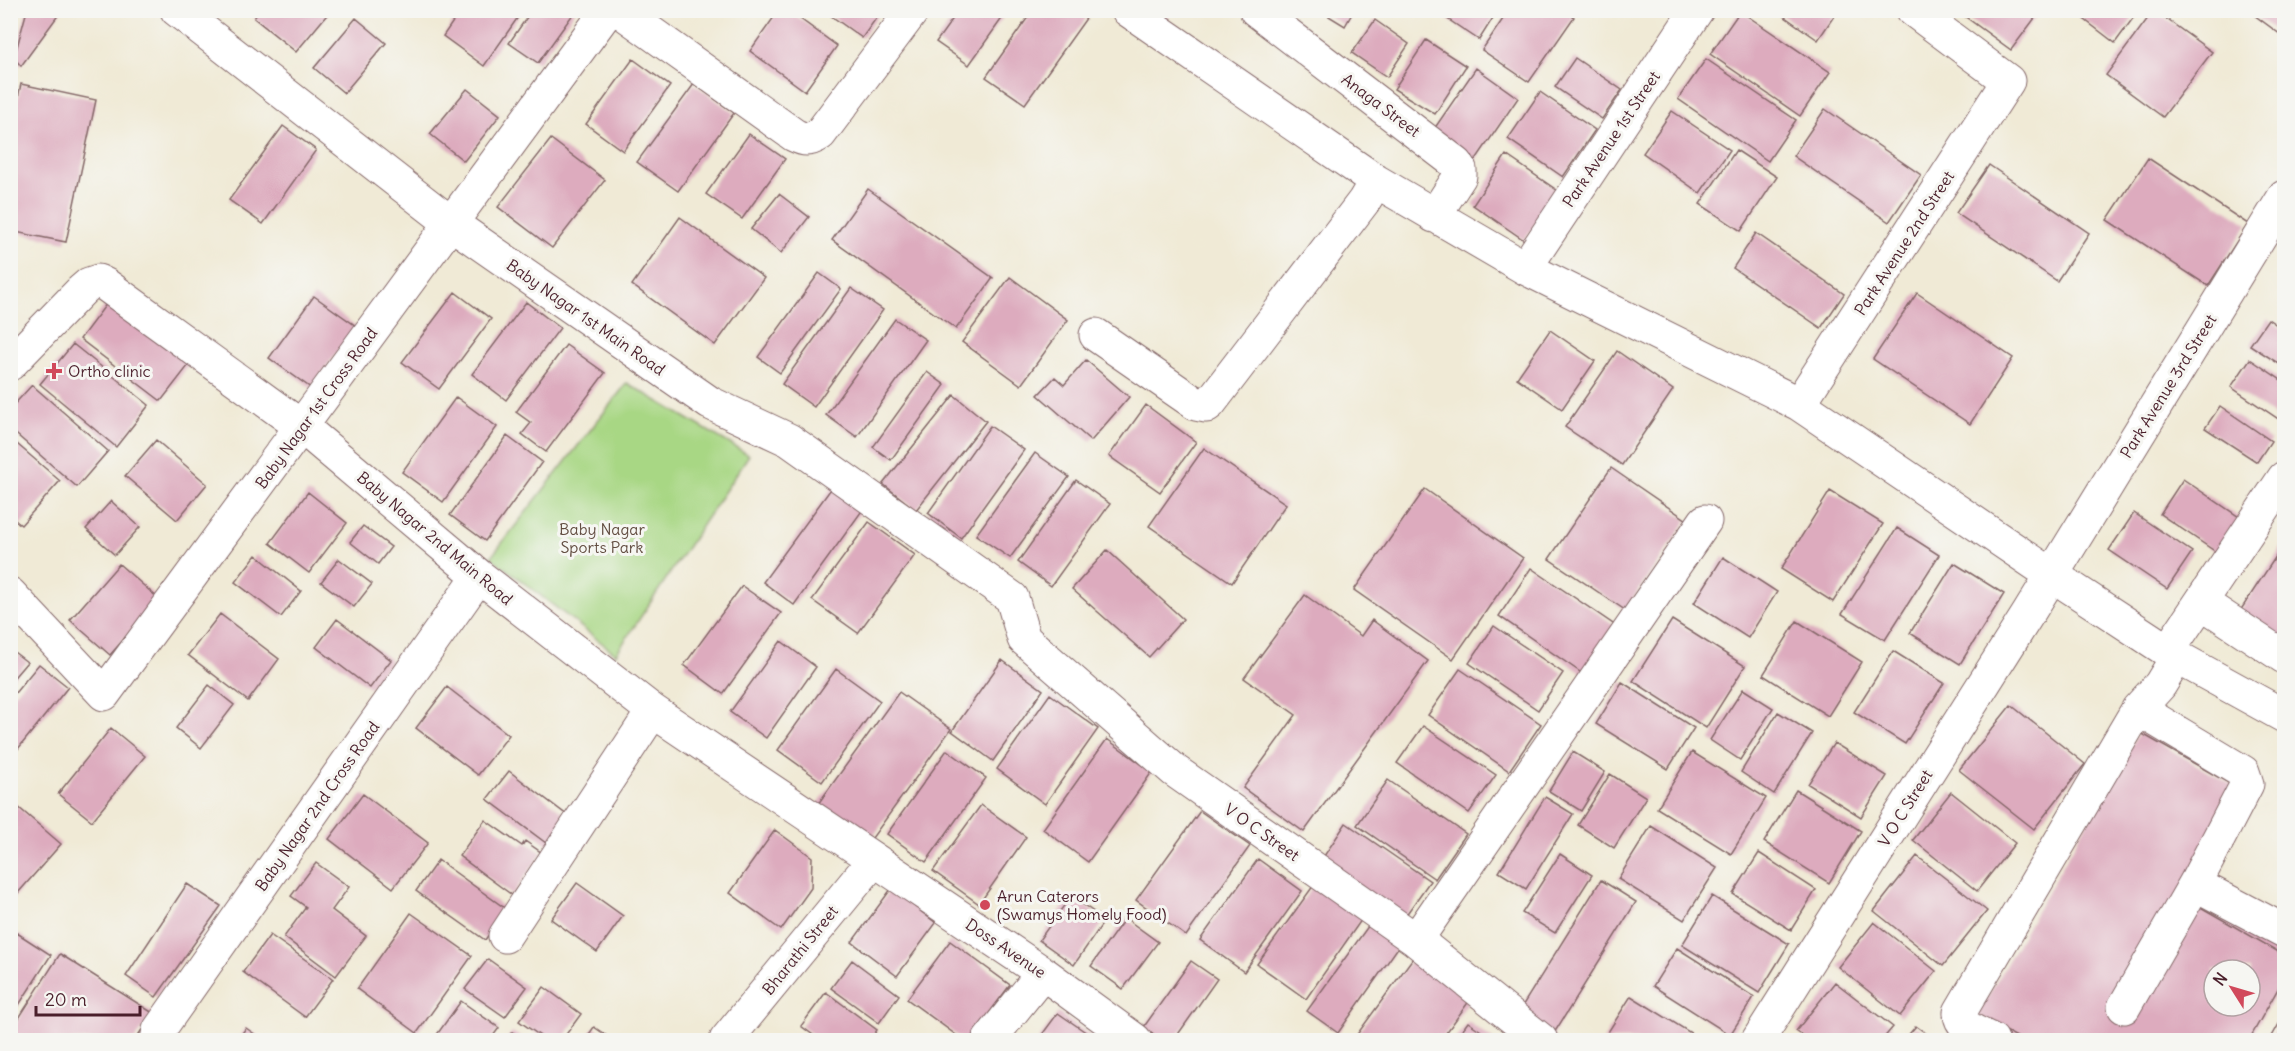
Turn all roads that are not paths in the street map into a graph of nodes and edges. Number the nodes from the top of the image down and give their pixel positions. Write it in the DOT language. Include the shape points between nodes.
graph roads {
  1 [pos="177,10"];
  2 [pos="609,10"];
  3 [pos="619,10"];
  4 [pos="913,10"];
  5 [pos="1128,10"];
  6 [pos="1256,10"];
  7 [pos="1697,10"];
  8 [pos="1913,10"];
  9 [pos="1376,181"];
  10 [pos="2284,196"];
  11 [pos="1434,216"];
  12 [pos="452,224"];
  13 [pos="1525,268"];
  14 [pos="1096,335"];
  15 [pos="10,364"];
  16 [pos="1799,404"];
  17 [pos="302,428"];
  18 [pos="2284,478"];
  19 [pos="1705,521"];
  20 [pos="2052,575"];
  21 [pos="478,576"];
  22 [pos="10,594"];
  23 [pos="1012,598"];
  24 [pos="2201,602"];
  25 [pos="2172,654"];
  26 [pos="2284,657"];
  27 [pos="2138,709"];
  28 [pos="653,711"];
  29 [pos="2284,716"];
  30 [pos="874,860"];
  31 [pos="2195,884"];
  32 [pos="2284,931"];
  33 [pos="505,936"];
  34 [pos="1416,940"];
  35 [pos="1043,973"];
  36 [pos="2124,1007"];
  37 [pos="157,1039"];
  38 [pos="726,1041"];
  39 [pos="989,1041"];
  40 [pos="1136,1041"];
  41 [pos="1542,1041"];
  42 [pos="1758,1041"];
  43 [pos="1992,1041"];
  1 -- 12 [label="street, Baby Nagar 1st Main Road"];
  2 -- 12 [label="street, Baby Nagar 1st Cross Road"];
  3 -- 4 [label="street" via="794,135 810,140 820,134"];
  5 -- 9 [label="street"];
  6 -- 11 [label="street, Anaga Street" via="1457,164 1460,176"];
  7 -- 13 [label="street, Park Avenue 1st Street"];
  8 -- 16 [label="street, Park Avenue 2nd Street" via="2008,81"];
  9 -- 11 [label="street"];
  9 -- 14 [label="street" via="1206,406 1196,404"];
  10 -- 20 [label="street, Park Avenue 3rd Street"];
  11 -- 13 [label="street"];
  12 -- 17 [label="street, Baby Nagar 1st Cross Road"];
  12 -- 23 [label="street, Baby Nagar 1st Main Road" via="710,404 789,440"];
  13 -- 16 [label="street"];
  15 -- 17 [label="street, Baby Nagar 2nd Main Road" via="82,290 98,281"];
  16 -- 20 [label="street"];
  17 -- 21 [label="street, Baby Nagar 2nd Main Road"];
  17 -- 22 [label="street, Baby Nagar 1st Cross Road" via="104,694"];
  18 -- 24 [label="street"];
  19 -- 34 [label="street"];
  20 -- 25 [label="street"];
  20 -- 42 [label="street, V O C Street"];
  21 -- 28 [label="street, Baby Nagar 2nd Main Road"];
  21 -- 37 [label="street, Baby Nagar 2nd Cross Road" via="159,1030"];
  23 -- 34 [label="street, V O C Street" via="1024,639 1175,771"];
  24 -- 25 [label="street"];
  24 -- 26 [label="street"];
  25 -- 27 [label="street" via="2160,685"];
  25 -- 29 [label="street"];
  27 -- 31 [label="street" via="2243,772 2246,778 2247,783"];
  27 -- 43 [label="street" via="1960,1012 1963,1025"];
  28 -- 30 [label="street, Baby Nagar 2nd Main Road"];
  28 -- 33 [label="street"];
  30 -- 35 [label="street, Doss Avenue"];
  30 -- 38 [label="street, Bharathi Street"];
  31 -- 32 [label="street"];
  31 -- 36 [label="street"];
  34 -- 41 [label="street, V O C Street"];
  35 -- 39 [label="street"];
  35 -- 40 [label="street, Doss Avenue"];
}
